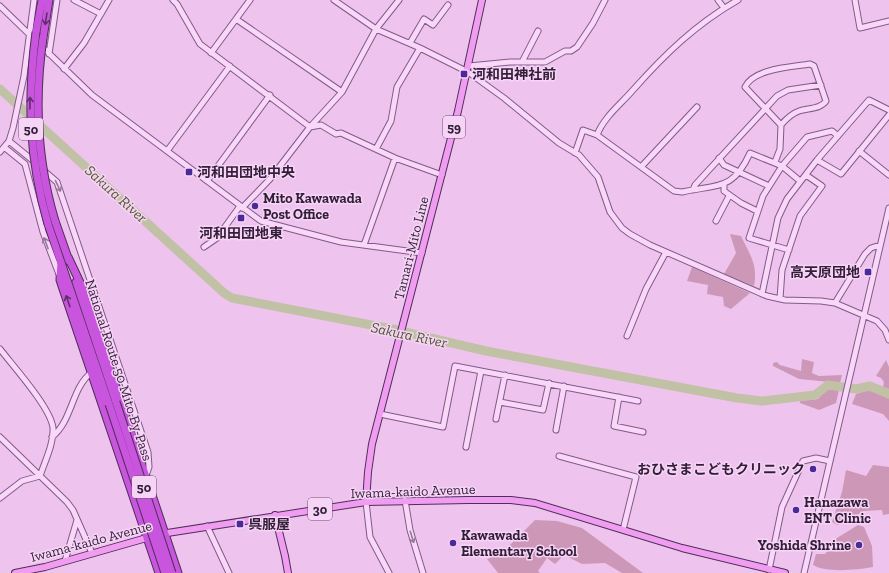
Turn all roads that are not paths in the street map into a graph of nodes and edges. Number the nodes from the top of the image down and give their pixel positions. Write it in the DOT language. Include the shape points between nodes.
graph roads {
  1 [pos="34,0"];
  2 [pos="42,0"];
  3 [pos="49,0"];
  4 [pos="57,0"];
  5 [pos="74,0"];
  6 [pos="109,0"];
  7 [pos="173,0"];
  8 [pos="250,0"];
  9 [pos="334,0"];
  10 [pos="399,0"];
  11 [pos="482,0"];
  12 [pos="605,0"];
  13 [pos="718,0"];
  14 [pos="738,0"];
  15 [pos="855,0"];
  16 [pos="448,5"];
  17 [pos="0,6"];
  18 [pos="724,8"];
  19 [pos="101,14"];
  20 [pos="236,19"];
  21 [pos="889,21"];
  22 [pos="376,30"];
  23 [pos="538,31"];
  24 [pos="29,34"];
  25 [pos="410,43"];
  26 [pos="420,48"];
  27 [pos="211,53"];
  28 [pos="49,54"];
  29 [pos="522,62"];
  30 [pos="230,66"];
  31 [pos="64,69"];
  32 [pos="468,69"];
  33 [pos="821,85"];
  34 [pos="342,92"];
  35 [pos="270,95"];
  36 [pos="697,107"];
  37 [pos="764,108"];
  38 [pos="889,110"];
  39 [pos="889,115"];
  40 [pos="781,125"];
  41 [pos="310,127"];
  42 [pos="597,135"];
  43 [pos="838,136"];
  44 [pos="9,140"];
  45 [pos="4,147"];
  46 [pos="376,148"];
  47 [pos="859,151"];
  48 [pos="0,152"];
  49 [pos="167,152"];
  50 [pos="575,153"];
  51 [pos="395,158"];
  52 [pos="719,158"];
  53 [pos="817,160"];
  54 [pos="775,162"];
  55 [pos="782,166"];
  56 [pos="641,167"];
  57 [pos="738,172"];
  58 [pos="442,175"];
  59 [pos="806,175"];
  60 [pos="889,175"];
  61 [pos="800,181"];
  62 [pos="207,182"];
  63 [pos="724,185"];
  64 [pos="769,186"];
  65 [pos="693,190"];
  66 [pos="729,196"];
  67 [pos="241,207"];
  68 [pos="889,208"];
  69 [pos="757,211"];
  70 [pos="716,221"];
  71 [pos="52,222"];
  72 [pos="886,230"];
  73 [pos="364,245"];
  74 [pos="773,245"];
  75 [pos="880,245"];
  76 [pos="204,247"];
  77 [pos="789,250"];
  78 [pos="666,252"];
  79 [pos="422,253"];
  80 [pos="68,257"];
  81 [pos="61,262"];
  82 [pos="60,280"];
  83 [pos="762,294"];
  84 [pos="780,299"];
  85 [pos="835,303"];
  86 [pos="864,315"];
  87 [pos="627,336"];
  88 [pos="889,340"];
  89 [pos="0,349"];
  90 [pos="481,371"];
  91 [pos="92,372"];
  92 [pos="505,375"];
  93 [pos="548,383"];
  94 [pos="564,386"];
  95 [pos="619,397"];
  96 [pos="638,400"];
  97 [pos="500,402"];
  98 [pos="112,403"];
  99 [pos="380,414"];
  100 [pos="496,419"];
  101 [pos="556,430"];
  102 [pos="643,432"];
  103 [pos="0,437"];
  104 [pos="52,437"];
  105 [pos="466,447"];
  106 [pos="559,456"];
  107 [pos="830,461"];
  108 [pos="40,476"];
  109 [pos="146,476"];
  110 [pos="0,498"];
  111 [pos="405,500"];
  112 [pos="366,502"];
  113 [pos="275,516"];
  114 [pos="77,520"];
  115 [pos="207,526"];
  116 [pos="623,530"];
  117 [pos="164,534"];
  118 [pos="148,537"];
  119 [pos="92,553"];
  120 [pos="65,561"];
  121 [pos="46,570"];
  122 [pos="769,570"];
  123 [pos="15,573"];
  124 [pos="159,573"];
  125 [pos="165,573"];
  126 [pos="172,573"];
  127 [pos="178,573"];
  128 [pos="229,573"];
  129 [pos="288,573"];
  130 [pos="389,573"];
  131 [pos="423,573"];
  132 [pos="785,573"];
  133 [pos="804,573"];
  1 -- 24 [label="street"];
  71 -- 2 [label="highway, 50, one-way, bridge" via="38,184 31,132 30,98 36,32"];
  3 -- 71 [label="highway, 50, one-way, bridge" via="37,99 38,131"];
  4 -- 28 [label="street"];
  5 -- 19 [label="street"];
  6 -- 19 [label="street"];
  7 -- 27 [label="street" via="200,44"];
  8 -- 20 [label="street"];
  9 -- 22 [label="street"];
  10 -- 22 [label="street"];
  11 -- 32 [label="main road, Tamari-Mito Line / 59"];
  12 -- 29 [label="street" via="577,47 545,62"];
  13 -- 18 [label="street"];
  14 -- 18 [label="street"];
  15 -- 21 [label="street" via="860,28"];
  16 -- 25 [label="street" via="433,25 424,19"];
  17 -- 24 [label="street"];
  18 -- 42 [label="street" via="704,21 664,55 613,110"];
  19 -- 31 [label="street" via="76,55"];
  20 -- 27 [label="street"];
  20 -- 34 [label="street"];
  22 -- 25 [label="street"];
  22 -- 34 [label="street"];
  23 -- 29 [label="street"];
  24 -- 28 [label="street"];
  24 -- 44 [label="street" via="24,76"];
  25 -- 26 [label="street"];
  26 -- 32 [label="street"];
  26 -- 46 [label="street" via="397,87 391,121"];
  27 -- 30 [label="street"];
  28 -- 31 [label="street"];
  29 -- 32 [label="street"];
  30 -- 35 [label="street"];
  30 -- 49 [label="street"];
  31 -- 49 [label="street" via="92,95"];
  32 -- 50 [label="street" via="559,143"];
  32 -- 58 [label="main road, Tamari-Mito Line / 59"];
  33 -- 37 [label="street" via="788,90"];
  33 -- 37 [label="street" via="814,66 810,64 770,70 747,82 746,87"];
  33 -- 40 [label="street" via="826,101 823,105 799,111"];
  34 -- 41 [label="street"];
  35 -- 41 [label="street"];
  35 -- 62 [label="street"];
  36 -- 56 [label="street"];
  37 -- 40 [label="street"];
  37 -- 52 [label="street"];
  38 -- 43 [label="street" via="869,100"];
  39 -- 47 [label="street"];
  40 -- 54 [label="street" via="780,149"];
  41 -- 46 [label="street" via="321,125 336,134 341,133"];
  41 -- 67 [label="street" via="270,179"];
  42 -- 50 [label="street" via="583,130"];
  42 -- 56 [label="street"];
  43 -- 53 [label="street"];
  43 -- 55 [label="street" via="832,131 807,137"];
  44 -- 45 [label="street"];
  44 -- 109 [label="street, one-way" via="57,182 148,452 149,467"];
  45 -- 48 [label="street"];
  82 -- 45 [label="street, one-way" via="42,232 25,164"];
  46 -- 51 [label="street"];
  47 -- 53 [label="street" via="841,174"];
  47 -- 60 [label="street"];
  49 -- 62 [label="street"];
  50 -- 78 [label="street" via="598,177 606,205 622,228"];
  51 -- 58 [label="street"];
  51 -- 73 [label="street"];
  52 -- 57 [label="street" via="724,165"];
  52 -- 65 [label="street"];
  53 -- 59 [label="street"];
  54 -- 55 [label="street"];
  54 -- 57 [label="street" via="750,153"];
  55 -- 61 [label="street"];
  55 -- 64 [label="street"];
  56 -- 65 [label="street" via="674,191"];
  57 -- 63 [label="street"];
  57 -- 64 [label="street"];
  58 -- 79 [label="main road, Tamari-Mito Line / 59"];
  59 -- 61 [label="street"];
  59 -- 77 [label="street" via="822,186 800,216"];
  61 -- 74 [label="street" via="782,209"];
  62 -- 67 [label="street"];
  63 -- 65 [label="street"];
  63 -- 66 [label="street" via="724,191"];
  64 -- 69 [label="street"];
  66 -- 69 [label="street"];
  66 -- 70 [label="street"];
  67 -- 73 [label="street" via="269,224 341,242"];
  67 -- 76 [label="street" via="217,238"];
  68 -- 72 [label="street"];
  69 -- 74 [label="street" via="749,238"];
  71 -- 80 [label="highway, National Route 50 Mito By-Pass / 50"];
  71 -- 81 [label="highway, National Route 50 Mito By-Pass / 50"];
  72 -- 75 [label="street"];
  73 -- 79 [label="street"];
  74 -- 77 [label="street"];
  74 -- 83 [label="street"];
  75 -- 85 [label="street" via="871,248 865,254"];
  75 -- 86 [label="street"];
  77 -- 84 [label="street" via="782,270"];
  78 -- 83 [label="street"];
  78 -- 87 [label="street" via="646,289"];
  79 -- 99 [label="main road, Tamari-Mito Line / 59"];
  80 -- 98 [label="highway, National Route 50 Mito By-Pass / 50"];
  80 -- 109 [label="highway" via="84,291"];
  81 -- 82 [label="highway"];
  81 -- 98 [label="highway, National Route 50 Mito By-Pass / 50"];
  91 -- 82 [label="highway, one-way"];
  83 -- 84 [label="street"];
  84 -- 85 [label="street"];
  85 -- 86 [label="street"];
  86 -- 88 [label="street" via="880,323"];
  86 -- 107 [label="street"];
  89 -- 104 [label="street" via="45,409 52,423"];
  90 -- 92 [label="street"];
  90 -- 99 [label="street" via="455,366 443,427"];
  90 -- 105 [label="street"];
  91 -- 104 [label="street" via="86,377 75,397 66,421"];
  91 -- 118 [label="highway"];
  92 -- 93 [label="street"];
  92 -- 97 [label="street"];
  93 -- 94 [label="street"];
  93 -- 97 [label="street" via="543,410"];
  94 -- 95 [label="street"];
  94 -- 101 [label="street"];
  95 -- 96 [label="street"];
  95 -- 102 [label="street" via="614,426"];
  97 -- 100 [label="street"];
  98 -- 125 [label="highway, National Route 50 Mito By-Pass / 50, bridge"];
  98 -- 126 [label="highway, National Route 50 Mito By-Pass / 50, bridge"];
  99 -- 112 [label="main road, Tamari-Mito Line / 59" via="370,457"];
  103 -- 108 [label="street"];
  104 -- 108 [label="street"];
  106 -- 116 [label="street" via="636,477"];
  107 -- 122 [label="street" via="816,458 803,461 782,508"];
  107 -- 133 [label="street"];
  108 -- 110 [label="street" via="22,481"];
  108 -- 114 [label="street" via="74,510"];
  109 -- 117 [label="highway"];
  111 -- 112 [label="main road, Iwama-kaido Avenue / 30"];
  111 -- 116 [label="main road, Iwama-kaido Avenue / 30" via="527,502"];
  111 -- 131 [label="street, one-way" via="410,530"];
  112 -- 113 [label="main road, Iwama-kaido Avenue / 30"];
  112 -- 130 [label="street" via="370,537"];
  113 -- 115 [label="main road, Iwama-kaido Avenue / 30"];
  113 -- 129 [label="main road"];
  114 -- 119 [label="street"];
  114 -- 120 [label="street"];
  115 -- 117 [label="main road, Iwama-kaido Avenue / 30"];
  115 -- 128 [label="street"];
  116 -- 122 [label="main road, Iwama-kaido Avenue / 30"];
  117 -- 118 [label="main road, Iwama-kaido Avenue / 30"];
  117 -- 127 [label="highway"];
  118 -- 119 [label="main road, Iwama-kaido Avenue / 30"];
  118 -- 124 [label="highway"];
  119 -- 120 [label="main road, Iwama-kaido Avenue / 30"];
  120 -- 121 [label="main road, Iwama-kaido Avenue / 30"];
  121 -- 123 [label="main road, Iwama-kaido Avenue / 30"];
  122 -- 132 [label="main road, Iwama-kaido Avenue / 30"];
}
